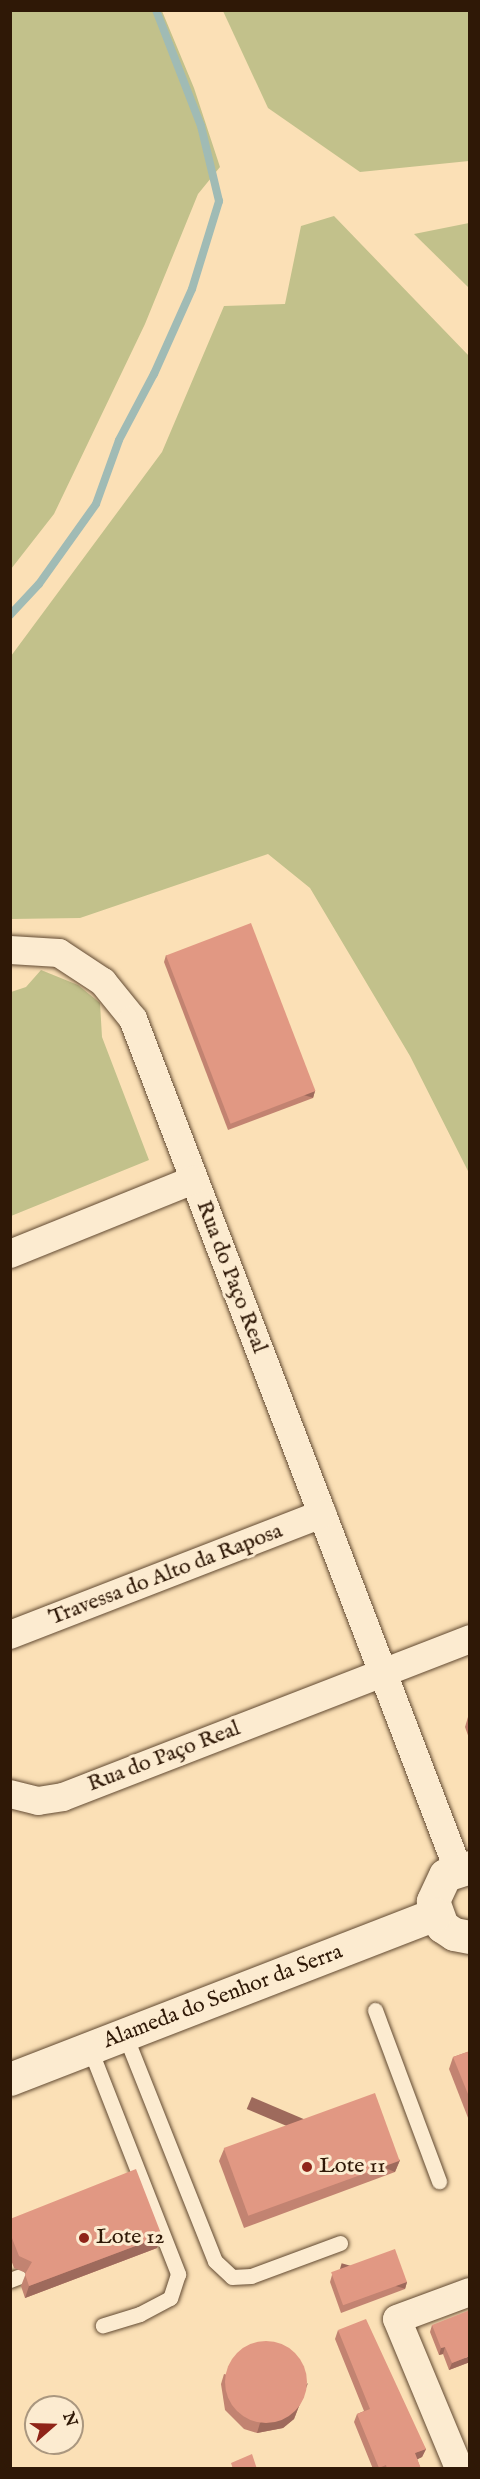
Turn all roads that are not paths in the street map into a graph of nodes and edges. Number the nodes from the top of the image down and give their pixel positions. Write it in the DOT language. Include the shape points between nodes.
graph roads {
  1 [pos="10,950"];
  2 [pos="194,1180"];
  3 [pos="10,1254"];
  4 [pos="322,1514"];
  5 [pos="10,1635"];
  6 [pos="470,1639"];
  7 [pos="383,1673"];
  8 [pos="10,1794"];
  9 [pos="464,1868"];
  10 [pos="435,1914"];
  11 [pos="470,1937"];
  12 [pos="375,2010"];
  13 [pos="125,2035"];
  14 [pos="90,2049"];
  15 [pos="10,2079"];
  16 [pos="439,2181"];
  17 [pos="340,2242"];
  18 [pos="470,2292"];
  19 [pos="104,2325"];
  20 [pos="461,2459"];
  1 -- 2 [label="street, Rua do Paço Real" via="59,953 104,982 133,1019"];
  2 -- 3 [label="street"];
  2 -- 4 [label="street, Rua do Paço Real"];
  4 -- 5 [label="street, Travessa do Alto da Raposa"];
  4 -- 7 [label="street, Rua do Paço Real"];
  6 -- 7 [label="street, Rua do Paço Real"];
  7 -- 8 [label="street, Rua do Paço Real" via="63,1797 38,1801"];
  7 -- 9 [label="street, Rua do Paço Real"];
  9 -- 10 [label="street" via="436,1887"];
  10 -- 11 [label="street" via="454,1934"];
  10 -- 13 [label="street, Alameda do Senhor da Serra"];
  12 -- 16 [label="lane"];
  13 -- 14 [label="street, Alameda do Senhor da Serra"];
  13 -- 17 [label="lane" via="204,2215 215,2260 232,2277 251,2276"];
  14 -- 15 [label="street, Alameda do Senhor da Serra"];
  14 -- 19 [label="lane" via="178,2274 170,2298 140,2314"];
  18 -- 20 [label="street" via="397,2319"];
}
